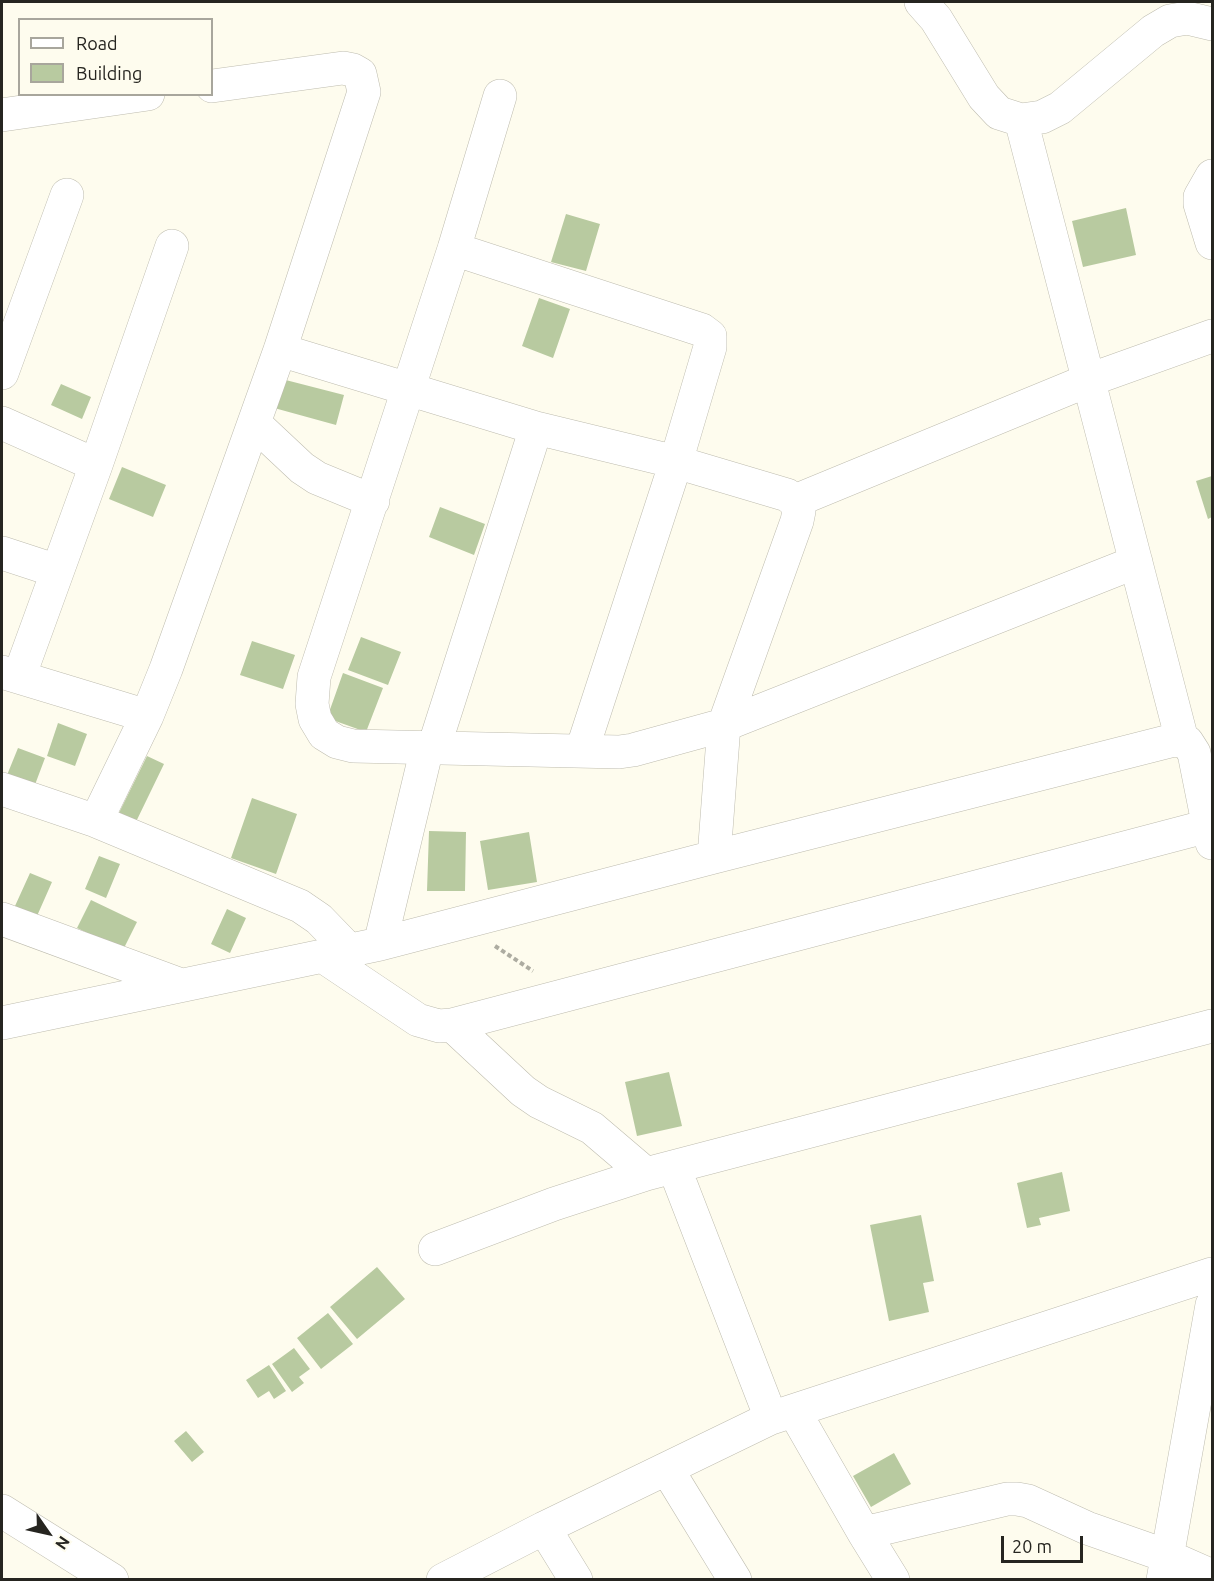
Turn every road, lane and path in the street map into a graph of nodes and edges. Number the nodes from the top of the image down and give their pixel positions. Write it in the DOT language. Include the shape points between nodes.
graph roads {
  1 [pos="921,2"];
  2 [pos="1212,24"];
  3 [pos="213,86"];
  4 [pos="134,96"];
  5 [pos="500,96"];
  6 [pos="2,115"];
  7 [pos="1021,120"];
  8 [pos="1212,176"];
  9 [pos="67,195"];
  10 [pos="1212,243"];
  11 [pos="172,246"];
  12 [pos="454,249"];
  13 [pos="1212,336"];
  14 [pos="280,350"];
  15 [pos="2,374"];
  16 [pos="1089,380"];
  17 [pos="408,390"];
  18 [pos="2,423"];
  19 [pos="254,423"];
  20 [pos="536,428"];
  21 [pos="676,462"];
  22 [pos="96,465"];
  23 [pos="373,501"];
  24 [pos="795,501"];
  25 [pos="2,553"];
  26 [pos="1136,562"];
  27 [pos="57,571"];
  28 [pos="10,674"];
  29 [pos="147,716"];
  30 [pos="724,725"];
  31 [pos="1194,739"];
  32 [pos="431,747"];
  33 [pos="582,750"];
  34 [pos="2,789"];
  35 [pos="96,821"];
  36 [pos="1210,835"];
  37 [pos="714,857"];
  38 [pos="2,919"];
  39 [pos="459,922"];
  40 [pos="352,951"];
  41 [pos="181,985"];
  42 [pos="568,994"];
  43 [pos="2,1023"];
  44 [pos="452,1025"];
  45 [pos="1212,1026"];
  46 [pos="660,1171"];
  47 [pos="435,1249"];
  48 [pos="1212,1274"];
  49 [pos="1212,1305"];
  50 [pos="783,1414"];
  51 [pos="667,1469"];
  52 [pos="2,1511"];
  53 [pos="544,1528"];
  54 [pos="864,1533"];
  55 [pos="1165,1568"];
  56 [pos="1212,1576"];
  57 [pos="112,1580"];
  58 [pos="444,1580"];
  59 [pos="576,1580"];
  60 [pos="735,1580"];
  61 [pos="893,1580"];
  1 -- 7 [label="street" via="984,97 999,113"];
  2 -- 7 [label="street" via="1187,18 1170,21 1060,108 1042,117"];
  3 -- 14 [label="street" via="344,68 360,75 363,83 364,92"];
  4 -- 6 [label="street"];
  5 -- 12 [label="street"];
  7 -- 16 [label="street"];
  8 -- 10 [label="street" via="1200,197"];
  9 -- 15 [label="street"];
  11 -- 22 [label="street"];
  12 -- 17 [label="street"];
  12 -- 21 [label="street" via="702,330 710,336"];
  13 -- 16 [label="street"];
  14 -- 17 [label="street"];
  14 -- 19 [label="street"];
  16 -- 24 [label="street"];
  16 -- 26 [label="street"];
  17 -- 20 [label="street"];
  17 -- 23 [label="street"];
  18 -- 22 [label="street"];
  19 -- 23 [label="street" via="317,478"];
  19 -- 29 [label="street"];
  20 -- 21 [label="street"];
  20 -- 32 [label="street"];
  21 -- 24 [label="street" via="787,495"];
  21 -- 33 [label="street"];
  22 -- 27 [label="street"];
  23 -- 32 [label="street" via="314,677 315,719 324,734 353,746"];
  24 -- 30 [label="street" via="797,521"];
  25 -- 27 [label="street"];
  26 -- 30 [label="street"];
  26 -- 31 [label="street"];
  27 -- 28 [label="street"];
  28 -- 29 [label="street"];
  29 -- 35 [label="street"];
  30 -- 33 [label="street" via="633,750"];
  30 -- 37 [label="street"];
  31 -- 36 [label="street"];
  31 -- 37 [label="street" via="1174,740"];
  32 -- 33 [label="street"];
  32 -- 40 [label="street"];
  34 -- 35 [label="street"];
  35 -- 40 [label="street" via="300,906"];
  36 -- 42 [label="street"];
  37 -- 39 [label="street"];
  38 -- 41 [label="street"];
  39 -- 40 [label="street"];
  39 -- 42 [label="path"];
  40 -- 41 [label="street"];
  40 -- 44 [label="street" via="418,1020"];
  41 -- 43 [label="street"];
  42 -- 44 [label="street"];
  44 -- 46 [label="street" via="523,1091"];
  45 -- 46 [label="street"];
  46 -- 47 [label="street" via="554,1204"];
  46 -- 50 [label="street"];
  48 -- 50 [label="street"];
  49 -- 55 [label="street"];
  50 -- 51 [label="street"];
  50 -- 54 [label="street"];
  51 -- 53 [label="street"];
  51 -- 60 [label="street"];
  52 -- 57 [label="street"];
  53 -- 58 [label="street"];
  53 -- 59 [label="street"];
  54 -- 55 [label="street" via="1017,1498"];
  54 -- 61 [label="street"];
  55 -- 56 [label="street"];
}
